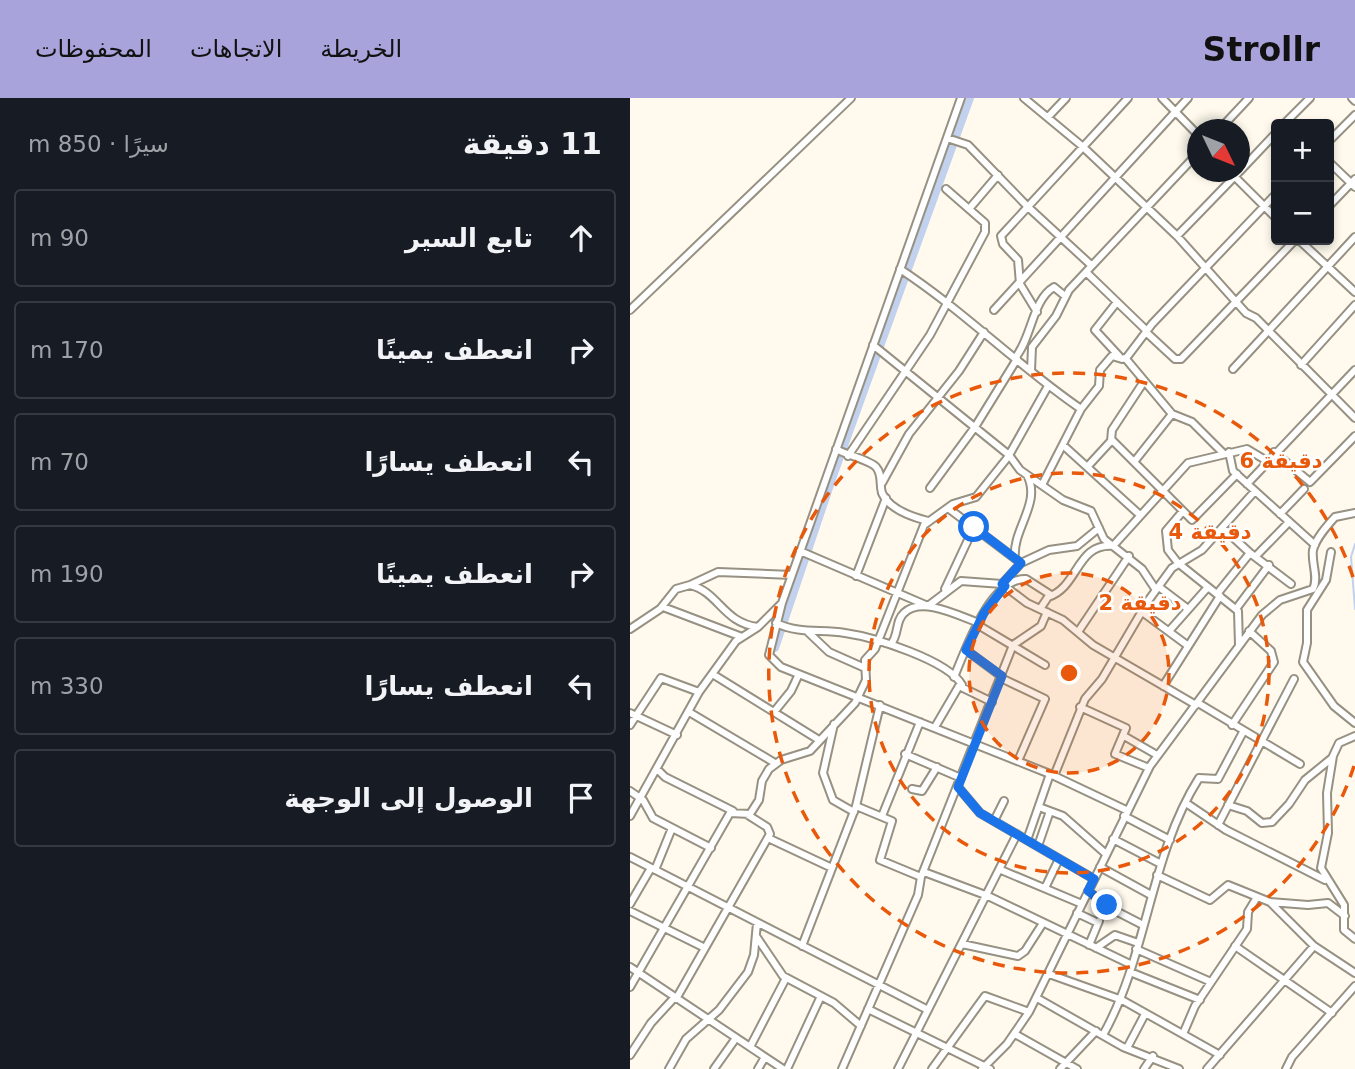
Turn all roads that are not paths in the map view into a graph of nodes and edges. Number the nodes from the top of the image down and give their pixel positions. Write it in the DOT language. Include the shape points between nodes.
graph roads {
  1 [pos="851,98"];
  2 [pos="961,98"];
  3 [pos="1024,98"];
  4 [pos="1066,98"];
  5 [pos="1128,98"];
  6 [pos="1161,98"];
  7 [pos="1188,98"];
  8 [pos="1249,98"];
  9 [pos="1310,98"];
  10 [pos="1175,111"];
  11 [pos="1355,115"];
  12 [pos="1048,117"];
  13 [pos="1229,119"];
  14 [pos="1292,119"];
  15 [pos="1187,124"];
  16 [pos="1334,136"];
  17 [pos="947,138"];
  18 [pos="1271,138"];
  19 [pos="1082,146"];
  20 [pos="1250,159"];
  21 [pos="1187,164"];
  22 [pos="1334,166"];
  23 [pos="998,175"];
  24 [pos="1114,176"];
  25 [pos="1228,182"];
  26 [pos="1243,182"];
  27 [pos="1354,183"];
  28 [pos="946,189"];
  29 [pos="1271,199"];
  30 [pos="1334,201"];
  31 [pos="1028,207"];
  32 [pos="1264,207"];
  33 [pos="1145,208"];
  34 [pos="969,209"];
  35 [pos="1271,213"];
  36 [pos="1059,235"];
  37 [pos="1177,236"];
  38 [pos="1355,237"];
  39 [pos="1292,245"];
  40 [pos="1302,245"];
  41 [pos="1091,265"];
  42 [pos="1207,267"];
  43 [pos="1327,268"];
  44 [pos="900,270"];
  45 [pos="1086,272"];
  46 [pos="1020,281"];
  47 [pos="1355,292"];
  48 [pos="1065,296"];
  49 [pos="1238,301"];
  50 [pos="1117,302"];
  51 [pos="948,303"];
  52 [pos="1355,305"];
  53 [pos="630,310"];
  54 [pos="994,310"];
  55 [pos="1037,312"];
  56 [pos="1269,331"];
  57 [pos="984,332"];
  58 [pos="1147,332"];
  59 [pos="873,345"];
  60 [pos="1016,358"];
  61 [pos="1124,359"];
  62 [pos="1301,365"];
  63 [pos="1233,369"];
  64 [pos="1355,369"];
  65 [pos="1031,371"];
  66 [pos="906,372"];
  67 [pos="1143,383"];
  68 [pos="1048,386"];
  69 [pos="1331,395"];
  70 [pos="937,399"];
  71 [pos="1081,409"];
  72 [pos="1172,414"];
  73 [pos="1355,418"];
  74 [pos="975,427"];
  75 [pos="1355,436"];
  76 [pos="1112,440"];
  77 [pos="1064,446"];
  78 [pos="836,449"];
  79 [pos="1275,452"];
  80 [pos="1226,453"];
  81 [pos="1009,455"];
  82 [pos="848,456"];
  83 [pos="1267,461"];
  84 [pos="1135,462"];
  85 [pos="1088,466"];
  86 [pos="1026,474"];
  87 [pos="1237,474"];
  88 [pos="882,483"];
  89 [pos="1043,483"];
  90 [pos="1247,484"];
  91 [pos="930,488"];
  92 [pos="1304,489"];
  93 [pos="1163,490"];
  94 [pos="1255,491"];
  95 [pos="886,498"];
  96 [pos="948,508"];
  97 [pos="1183,511"];
  98 [pos="1355,513"];
  99 [pos="1280,514"];
  100 [pos="1140,515"];
  101 [pos="928,521"];
  102 [pos="1289,522"];
  103 [pos="974,527"];
  104 [pos="1099,528"];
  105 [pos="1223,528"];
  106 [pos="1113,545"];
  107 [pos="1315,545"];
  108 [pos="800,551"];
  109 [pos="1331,552"];
  110 [pos="1253,554"];
  111 [pos="1129,556"];
  112 [pos="1018,561"];
  113 [pos="1178,563"];
  114 [pos="1269,565"];
  115 [pos="792,575"];
  116 [pos="856,576"];
  117 [pos="1292,583"];
  118 [pos="690,585"];
  119 [pos="1004,585"];
  120 [pos="1208,587"];
  121 [pos="1158,588"];
  122 [pos="944,592"];
  123 [pos="1313,592"];
  124 [pos="897,594"];
  125 [pos="1051,595"];
  126 [pos="1218,595"];
  127 [pos="782,603"];
  128 [pos="928,606"];
  129 [pos="663,607"];
  130 [pos="1188,609"];
  131 [pos="1236,609"];
  132 [pos="1044,611"];
  133 [pos="1141,611"];
  134 [pos="776,624"];
  135 [pos="979,624"];
  136 [pos="758,627"];
  137 [pos="630,629"];
  138 [pos="1170,630"];
  139 [pos="1249,631"];
  140 [pos="808,632"];
  141 [pos="1078,632"];
  142 [pos="742,637"];
  143 [pos="878,641"];
  144 [pos="891,644"];
  145 [pos="1187,645"];
  146 [pos="1239,645"];
  147 [pos="1013,646"];
  148 [pos="966,650"];
  149 [pos="1115,656"];
  150 [pos="1045,665"];
  151 [pos="865,668"];
  152 [pos="799,674"];
  153 [pos="714,675"];
  154 [pos="954,677"];
  155 [pos="1001,677"];
  156 [pos="1294,679"];
  157 [pos="961,685"];
  158 [pos="1163,686"];
  159 [pos="699,692"];
  160 [pos="859,697"];
  161 [pos="992,702"];
  162 [pos="1197,704"];
  163 [pos="880,705"];
  164 [pos="1080,707"];
  165 [pos="689,712"];
  166 [pos="774,712"];
  167 [pos="633,714"];
  168 [pos="920,722"];
  169 [pos="1355,723"];
  170 [pos="834,724"];
  171 [pos="1232,724"];
  172 [pos="630,725"];
  173 [pos="935,727"];
  174 [pos="1244,732"];
  175 [pos="677,735"];
  176 [pos="1124,736"];
  177 [pos="1355,736"];
  178 [pos="819,740"];
  179 [pos="1261,742"];
  180 [pos="976,744"];
  181 [pos="905,754"];
  182 [pos="1157,755"];
  183 [pos="1333,756"];
  184 [pos="1018,761"];
  185 [pos="775,763"];
  186 [pos="1300,764"];
  187 [pos="937,767"];
  188 [pos="1149,768"];
  189 [pos="657,769"];
  190 [pos="1052,775"];
  191 [pos="961,778"];
  192 [pos="958,787"];
  193 [pos="912,789"];
  194 [pos="630,791"];
  195 [pos="641,797"];
  196 [pos="1004,801"];
  197 [pos="1186,803"];
  198 [pos="1228,805"];
  199 [pos="1039,807"];
  200 [pos="855,809"];
  201 [pos="733,811"];
  202 [pos="1050,811"];
  203 [pos="631,812"];
  204 [pos="1125,813"];
  205 [pos="748,815"];
  206 [pos="882,816"];
  207 [pos="994,821"];
  208 [pos="1218,825"];
  209 [pos="672,828"];
  210 [pos="1017,834"];
  211 [pos="768,838"];
  212 [pos="1113,839"];
  213 [pos="1027,840"];
  214 [pos="1170,840"];
  215 [pos="1038,846"];
  216 [pos="711,848"];
  217 [pos="1106,855"];
  218 [pos="630,857"];
  219 [pos="1059,859"];
  220 [pos="1161,864"];
  221 [pos="1100,867"];
  222 [pos="832,868"];
  223 [pos="653,869"];
  224 [pos="1001,870"];
  225 [pos="922,875"];
  226 [pos="1157,875"];
  227 [pos="1094,879"];
  228 [pos="1327,881"];
  229 [pos="688,888"];
  230 [pos="1045,888"];
  231 [pos="1088,891"];
  232 [pos="1151,895"];
  233 [pos="988,896"];
  234 [pos="1257,897"];
  235 [pos="1270,902"];
  236 [pos="630,904"];
  237 [pos="1082,904"];
  238 [pos="728,908"];
  239 [pos="630,911"];
  240 [pos="1077,913"];
  241 [pos="1345,916"];
  242 [pos="757,923"];
  243 [pos="1043,923"];
  244 [pos="1143,925"];
  245 [pos="665,929"];
  246 [pos="1067,934"];
  247 [pos="756,936"];
  248 [pos="1355,939"];
  249 [pos="962,944"];
  250 [pos="802,946"];
  251 [pos="1092,946"];
  252 [pos="1137,946"];
  253 [pos="1235,946"];
  254 [pos="1314,946"];
  255 [pos="705,948"];
  256 [pos="630,967"];
  257 [pos="1131,969"];
  258 [pos="1355,973"];
  259 [pos="640,974"];
  260 [pos="1049,974"];
  261 [pos="786,978"];
  262 [pos="1284,980"];
  263 [pos="1211,982"];
  264 [pos="879,985"];
  265 [pos="1355,986"];
  266 [pos="630,987"];
  267 [pos="821,996"];
  268 [pos="675,998"];
  269 [pos="1037,998"];
  270 [pos="1122,1000"];
  271 [pos="1200,1000"];
  272 [pos="868,1009"];
  273 [pos="928,1010"];
  274 [pos="1029,1012"];
  275 [pos="1332,1013"];
  276 [pos="1145,1014"];
  277 [pos="706,1019"];
  278 [pos="861,1026"];
  279 [pos="1096,1031"];
  280 [pos="916,1034"];
  281 [pos="1015,1034"];
  282 [pos="1183,1034"];
  283 [pos="1103,1035"];
  284 [pos="736,1038"];
  285 [pos="750,1047"];
  286 [pos="1126,1048"];
  287 [pos="949,1050"];
  288 [pos="630,1055"];
  289 [pos="1220,1055"];
  290 [pos="1153,1056"];
  291 [pos="765,1057"];
  292 [pos="1067,1062"];
  293 [pos="985,1068"];
  294 [pos="670,1069"];
  295 [pos="714,1069"];
  296 [pos="758,1069"];
  297 [pos="785,1069"];
  298 [pos="842,1069"];
  299 [pos="898,1069"];
  300 [pos="932,1069"];
  301 [pos="1060,1069"];
  302 [pos="1077,1069"];
  303 [pos="1144,1069"];
  304 [pos="1179,1069"];
  305 [pos="1207,1069"];
  306 [pos="1286,1069"];
  1 -- 53 [label="street"];
  2 -- 17 [label="street"];
  3 -- 12 [label="street"];
  4 -- 12 [label="street"];
  5 -- 19 [label="street"];
  6 -- 10 [label="street"];
  7 -- 10 [label="street"];
  8 -- 13 [label="street"];
  9 -- 14 [label="street"];
  10 -- 15 [label="street"];
  10 -- 24 [label="street"];
  11 -- 16 [label="street"];
  12 -- 19 [label="street"];
  17 -- 23 [label="street" via="968,145"];
  17 -- 44 [label="street"];
  18 -- 20 [label="street"];
  19 -- 24 [label="street"];
  19 -- 31 [label="street"];
  21 -- 33 [label="street"];
  22 -- 27 [label="street"];
  23 -- 31 [label="street"];
  23 -- 34 [label="street"];
  24 -- 33 [label="street"];
  24 -- 36 [label="street"];
  25 -- 37 [label="street"];
  26 -- 32 [label="street"];
  27 -- 30 [label="street"];
  28 -- 34 [label="street"];
  29 -- 32 [label="street"];
  31 -- 36 [label="street"];
  31 -- 46 [label="street" via="1001,239 1018,260"];
  32 -- 35 [label="street"];
  32 -- 42 [label="street"];
  33 -- 37 [label="street"];
  33 -- 41 [label="street"];
  34 -- 51 [label="street" via="985,223 986,230"];
  36 -- 41 [label="street"];
  36 -- 46 [label="street"];
  37 -- 42 [label="street"];
  38 -- 43 [label="street"];
  39 -- 49 [label="street"];
  40 -- 43 [label="street"];
  41 -- 45 [label="street"];
  42 -- 49 [label="street"];
  42 -- 58 [label="street"];
  43 -- 47 [label="street"];
  43 -- 56 [label="street"];
  44 -- 51 [label="street"];
  44 -- 59 [label="street"];
  45 -- 48 [label="street"];
  45 -- 50 [label="street"];
  46 -- 54 [label="street"];
  46 -- 55 [label="street"];
  48 -- 55 [label="street" via="1052,287"];
  48 -- 65 [label="street" via="1032,348"];
  49 -- 56 [label="street"];
  49 -- 58 [label="street" via="1180,360"];
  50 -- 58 [label="street"];
  50 -- 61 [label="street" via="1095,330"];
  51 -- 57 [label="street"];
  51 -- 66 [label="street"];
  52 -- 62 [label="street"];
  55 -- 60 [label="street"];
  56 -- 62 [label="street"];
  56 -- 63 [label="street"];
  57 -- 60 [label="street"];
  57 -- 70 [label="street"];
  58 -- 61 [label="street"];
  59 -- 66 [label="street"];
  59 -- 78 [label="street"];
  60 -- 65 [label="street"];
  60 -- 74 [label="street"];
  61 -- 67 [label="street"];
  61 -- 71 [label="street" via="1112,356 1100,370 1099,386"];
  62 -- 69 [label="street"];
  64 -- 69 [label="street"];
  65 -- 68 [label="street"];
  66 -- 70 [label="street"];
  66 -- 82 [label="street"];
  67 -- 72 [label="street"];
  67 -- 76 [label="street" via="1112,430"];
  68 -- 71 [label="street"];
  68 -- 81 [label="street"];
  69 -- 73 [label="street"];
  69 -- 79 [label="street"];
  70 -- 74 [label="street"];
  70 -- 88 [label="street" via="909,434"];
  71 -- 77 [label="street"];
  72 -- 80 [label="street" via="1192,422"];
  72 -- 84 [label="street"];
  74 -- 81 [label="street"];
  74 -- 91 [label="street"];
  75 -- 79 [label="street" via="1310,482"];
  76 -- 84 [label="street"];
  76 -- 85 [label="street"];
  77 -- 85 [label="street"];
  77 -- 89 [label="street"];
  78 -- 82 [label="street"];
  78 -- 108 [label="street"];
  79 -- 83 [label="street"];
  80 -- 83 [label="street" via="1250,449"];
  80 -- 87 [label="street"];
  80 -- 93 [label="street" via="1190,462"];
  81 -- 86 [label="street"];
  81 -- 96 [label="street" via="976,497"];
  82 -- 88 [label="street" via="873,464"];
  83 -- 90 [label="street"];
  84 -- 93 [label="street"];
  85 -- 100 [label="street"];
  86 -- 89 [label="street"];
  86 -- 112 [label="street" via="1033,495 1017,539"];
  87 -- 90 [label="street"];
  87 -- 97 [label="street" via="1195,520"];
  88 -- 95 [label="street"];
  89 -- 104 [label="street" via="1065,502 1091,511"];
  90 -- 94 [label="street"];
  92 -- 99 [label="street"];
  93 -- 97 [label="street"];
  93 -- 100 [label="street"];
  94 -- 99 [label="street"];
  94 -- 105 [label="street"];
  95 -- 101 [label="street" via="904,513"];
  95 -- 116 [label="street"];
  96 -- 101 [label="street"];
  96 -- 103 [label="street"];
  97 -- 113 [label="street" via="1166,533 1168,550"];
  98 -- 107 [label="street" via="1335,517"];
  99 -- 102 [label="street"];
  100 -- 106 [label="street"];
  101 -- 124 [label="street"];
  102 -- 107 [label="street"];
  102 -- 110 [label="street"];
  103 -- 112 [label="street"];
  103 -- 122 [label="street"];
  104 -- 106 [label="street" via="1104,540"];
  104 -- 112 [label="street" via="1077,546"];
  105 -- 110 [label="street"];
  105 -- 113 [label="street" via="1199,552"];
  106 -- 111 [label="street"];
  106 -- 125 [label="street" via="1087,552 1069,582"];
  107 -- 123 [label="street"];
  108 -- 115 [label="street"];
  108 -- 116 [label="street"];
  109 -- 123 [label="street" via="1326,580"];
  110 -- 114 [label="street"];
  110 -- 126 [label="street"];
  111 -- 121 [label="street"];
  111 -- 141 [label="street"];
  112 -- 119 [label="street"];
  113 -- 120 [label="street"];
  113 -- 121 [label="street"];
  114 -- 117 [label="street"];
  114 -- 131 [label="street"];
  115 -- 118 [label="street" via="718,572"];
  115 -- 127 [label="street"];
  116 -- 124 [label="street"];
  118 -- 129 [label="street" via="673,591"];
  118 -- 136 [label="street" via="736,622"];
  119 -- 122 [label="street" via="961,580"];
  119 -- 125 [label="street" via="1026,579"];
  119 -- 132 [label="street"];
  119 -- 135 [label="street"];
  120 -- 126 [label="street"];
  120 -- 130 [label="street"];
  121 -- 130 [label="street"];
  121 -- 133 [label="street"];
  122 -- 128 [label="street"];
  123 -- 139 [label="street" via="1275,603"];
  123 -- 169 [label="street" via="1306,615 1303,665 1334,706"];
  124 -- 128 [label="street"];
  124 -- 143 [label="street"];
  125 -- 132 [label="street"];
  126 -- 131 [label="street"];
  126 -- 145 [label="street"];
  127 -- 134 [label="street"];
  127 -- 136 [label="street"];
  128 -- 135 [label="street"];
  128 -- 144 [label="street" via="903,614"];
  129 -- 137 [label="street"];
  129 -- 142 [label="street"];
  130 -- 138 [label="street"];
  131 -- 146 [label="street"];
  132 -- 141 [label="street"];
  132 -- 147 [label="street" via="1041,626"];
  133 -- 138 [label="street"];
  133 -- 149 [label="street"];
  134 -- 140 [label="street"];
  134 -- 152 [label="street" via="769,655 775,663"];
  135 -- 147 [label="street"];
  135 -- 148 [label="street"];
  136 -- 142 [label="street"];
  138 -- 145 [label="street"];
  139 -- 146 [label="street"];
  139 -- 171 [label="street" via="1271,651 1275,662"];
  140 -- 143 [label="street" via="844,633"];
  140 -- 151 [label="street" via="829,652"];
  141 -- 149 [label="street"];
  142 -- 153 [label="street" via="724,655"];
  143 -- 144 [label="street"];
  143 -- 151 [label="street"];
  144 -- 154 [label="street"];
  145 -- 158 [label="street"];
  146 -- 162 [label="street"];
  147 -- 150 [label="street"];
  147 -- 155 [label="street"];
  148 -- 154 [label="street"];
  148 -- 155 [label="street"];
  149 -- 158 [label="street"];
  149 -- 164 [label="street"];
  151 -- 160 [label="street"];
  152 -- 160 [label="street"];
  152 -- 166 [label="street"];
  153 -- 159 [label="street"];
  153 -- 166 [label="street"];
  154 -- 157 [label="street"];
  155 -- 161 [label="street"];
  155 -- 184 [label="street" via="1044,698"];
  156 -- 179 [label="street"];
  157 -- 161 [label="street"];
  157 -- 173 [label="street"];
  158 -- 162 [label="street"];
  159 -- 165 [label="street"];
  159 -- 167 [label="street" via="661,678"];
  160 -- 163 [label="street"];
  160 -- 170 [label="street"];
  161 -- 180 [label="street"];
  162 -- 171 [label="street"];
  162 -- 182 [label="street"];
  163 -- 168 [label="street"];
  163 -- 200 [label="street"];
  164 -- 176 [label="street" via="1126,728"];
  164 -- 190 [label="street"];
  165 -- 175 [label="street"];
  165 -- 185 [label="street"];
  166 -- 178 [label="street"];
  167 -- 172 [label="street"];
  167 -- 175 [label="street"];
  168 -- 173 [label="street"];
  168 -- 181 [label="street"];
  170 -- 178 [label="street"];
  170 -- 200 [label="street" via="823,771 833,800"];
  171 -- 174 [label="street"];
  173 -- 180 [label="street"];
  174 -- 179 [label="street"];
  174 -- 197 [label="street" via="1217,780 1199,778"];
  175 -- 189 [label="street"];
  176 -- 182 [label="street"];
  176 -- 188 [label="street" via="1116,755"];
  177 -- 183 [label="street" via="1339,743"];
  178 -- 185 [label="street" via="807,753"];
  179 -- 186 [label="street"];
  179 -- 198 [label="street"];
  180 -- 184 [label="street"];
  180 -- 191 [label="street"];
  181 -- 187 [label="street"];
  181 -- 206 [label="street"];
  182 -- 188 [label="street"];
  183 -- 198 [label="street" via="1302,782 1272,822 1262,823 1247,811"];
  183 -- 228 [label="street" via="1321,865"];
  184 -- 190 [label="street"];
  185 -- 205 [label="street" via="766,772 759,800"];
  187 -- 191 [label="street"];
  187 -- 193 [label="street" via="923,790"];
  188 -- 204 [label="street"];
  189 -- 195 [label="street"];
  189 -- 201 [label="street"];
  190 -- 199 [label="street"];
  190 -- 204 [label="street"];
  191 -- 192 [label="street"];
  192 -- 207 [label="street" via="975,808"];
  192 -- 225 [label="street"];
  194 -- 195 [label="street"];
  195 -- 203 [label="street"];
  195 -- 209 [label="street" via="651,816"];
  196 -- 207 [label="street"];
  197 -- 208 [label="street"];
  197 -- 214 [label="street"];
  198 -- 208 [label="street"];
  199 -- 202 [label="street"];
  199 -- 213 [label="street"];
  200 -- 206 [label="street"];
  200 -- 222 [label="street"];
  201 -- 205 [label="street"];
  201 -- 216 [label="street"];
  202 -- 215 [label="street"];
  202 -- 217 [label="street" via="1067,819"];
  204 -- 212 [label="street"];
  204 -- 214 [label="street"];
  205 -- 211 [label="street" via="768,828"];
  206 -- 225 [label="street" via="893,823 880,860"];
  207 -- 210 [label="street"];
  208 -- 228 [label="street"];
  209 -- 216 [label="street"];
  209 -- 223 [label="street"];
  210 -- 213 [label="street"];
  210 -- 224 [label="street"];
  211 -- 222 [label="street"];
  211 -- 238 [label="street"];
  212 -- 217 [label="street"];
  212 -- 220 [label="street"];
  213 -- 215 [label="street"];
  214 -- 220 [label="street"];
  215 -- 219 [label="street"];
  216 -- 229 [label="street"];
  217 -- 221 [label="street"];
  218 -- 223 [label="street"];
  219 -- 227 [label="street"];
  219 -- 230 [label="street"];
  220 -- 226 [label="street"];
  221 -- 227 [label="street"];
  221 -- 232 [label="street"];
  222 -- 250 [label="street"];
  223 -- 229 [label="street"];
  223 -- 236 [label="street"];
  224 -- 230 [label="street"];
  224 -- 233 [label="street"];
  225 -- 233 [label="street"];
  225 -- 264 [label="street" via="918,895"];
  226 -- 232 [label="street"];
  226 -- 234 [label="street" via="1210,900 1228,885"];
  227 -- 231 [label="street"];
  228 -- 241 [label="street" via="1343,903"];
  229 -- 238 [label="street"];
  229 -- 245 [label="street"];
  230 -- 237 [label="street"];
  231 -- 237 [label="street"];
  231 -- 244 [label="street"];
  232 -- 244 [label="street"];
  233 -- 243 [label="street"];
  233 -- 249 [label="street"];
  234 -- 235 [label="street"];
  234 -- 253 [label="street" via="1247,914 1247,929"];
  235 -- 241 [label="street" via="1328,902"];
  235 -- 254 [label="street"];
  237 -- 240 [label="street"];
  238 -- 242 [label="street"];
  238 -- 255 [label="street"];
  239 -- 245 [label="street"];
  240 -- 246 [label="street"];
  240 -- 251 [label="street" via="1096,921"];
  241 -- 248 [label="street" via="1344,930"];
  242 -- 247 [label="street"];
  242 -- 250 [label="street"];
  243 -- 246 [label="street"];
  243 -- 249 [label="street" via="1020,955"];
  244 -- 252 [label="street"];
  245 -- 255 [label="street"];
  245 -- 259 [label="street"];
  246 -- 251 [label="street"];
  246 -- 260 [label="street"];
  247 -- 261 [label="street"];
  247 -- 277 [label="street" via="748,972 719,1010"];
  249 -- 273 [label="street"];
  250 -- 264 [label="street"];
  251 -- 252 [label="street" via="1115,935"];
  251 -- 257 [label="street"];
  252 -- 257 [label="street"];
  252 -- 263 [label="street"];
  253 -- 262 [label="street"];
  253 -- 263 [label="street"];
  254 -- 258 [label="street"];
  254 -- 262 [label="street"];
  255 -- 268 [label="street"];
  256 -- 259 [label="street"];
  257 -- 270 [label="street"];
  257 -- 271 [label="street"];
  259 -- 266 [label="street"];
  259 -- 268 [label="street"];
  260 -- 269 [label="street"];
  260 -- 270 [label="street"];
  261 -- 267 [label="street"];
  261 -- 285 [label="street"];
  262 -- 275 [label="street"];
  262 -- 289 [label="street"];
  263 -- 271 [label="street"];
  264 -- 272 [label="street"];
  264 -- 273 [label="street"];
  265 -- 275 [label="street"];
  267 -- 278 [label="street"];
  267 -- 297 [label="street"];
  268 -- 277 [label="street"];
  268 -- 288 [label="street"];
  269 -- 274 [label="street"];
  269 -- 279 [label="street"];
  270 -- 276 [label="street"];
  270 -- 283 [label="street"];
  271 -- 282 [label="street"];
  272 -- 278 [label="street"];
  272 -- 280 [label="street"];
  273 -- 280 [label="street"];
  274 -- 281 [label="street"];
  274 -- 287 [label="street" via="985,996"];
  275 -- 306 [label="street"];
  276 -- 282 [label="street"];
  276 -- 286 [label="street"];
  277 -- 284 [label="street"];
  277 -- 294 [label="street" via="686,1038"];
  278 -- 298 [label="street"];
  279 -- 283 [label="street"];
  279 -- 292 [label="street"];
  280 -- 287 [label="street"];
  280 -- 299 [label="street"];
  281 -- 292 [label="street"];
  281 -- 293 [label="street"];
  282 -- 289 [label="street"];
  283 -- 286 [label="street"];
  284 -- 285 [label="street"];
  284 -- 295 [label="street"];
  285 -- 291 [label="street"];
  286 -- 290 [label="street"];
  287 -- 293 [label="street"];
  287 -- 300 [label="street"];
  289 -- 305 [label="street"];
  290 -- 303 [label="street"];
  290 -- 304 [label="street"];
  291 -- 296 [label="street"];
  291 -- 297 [label="street"];
  292 -- 301 [label="street"];
  292 -- 302 [label="street"];
}
